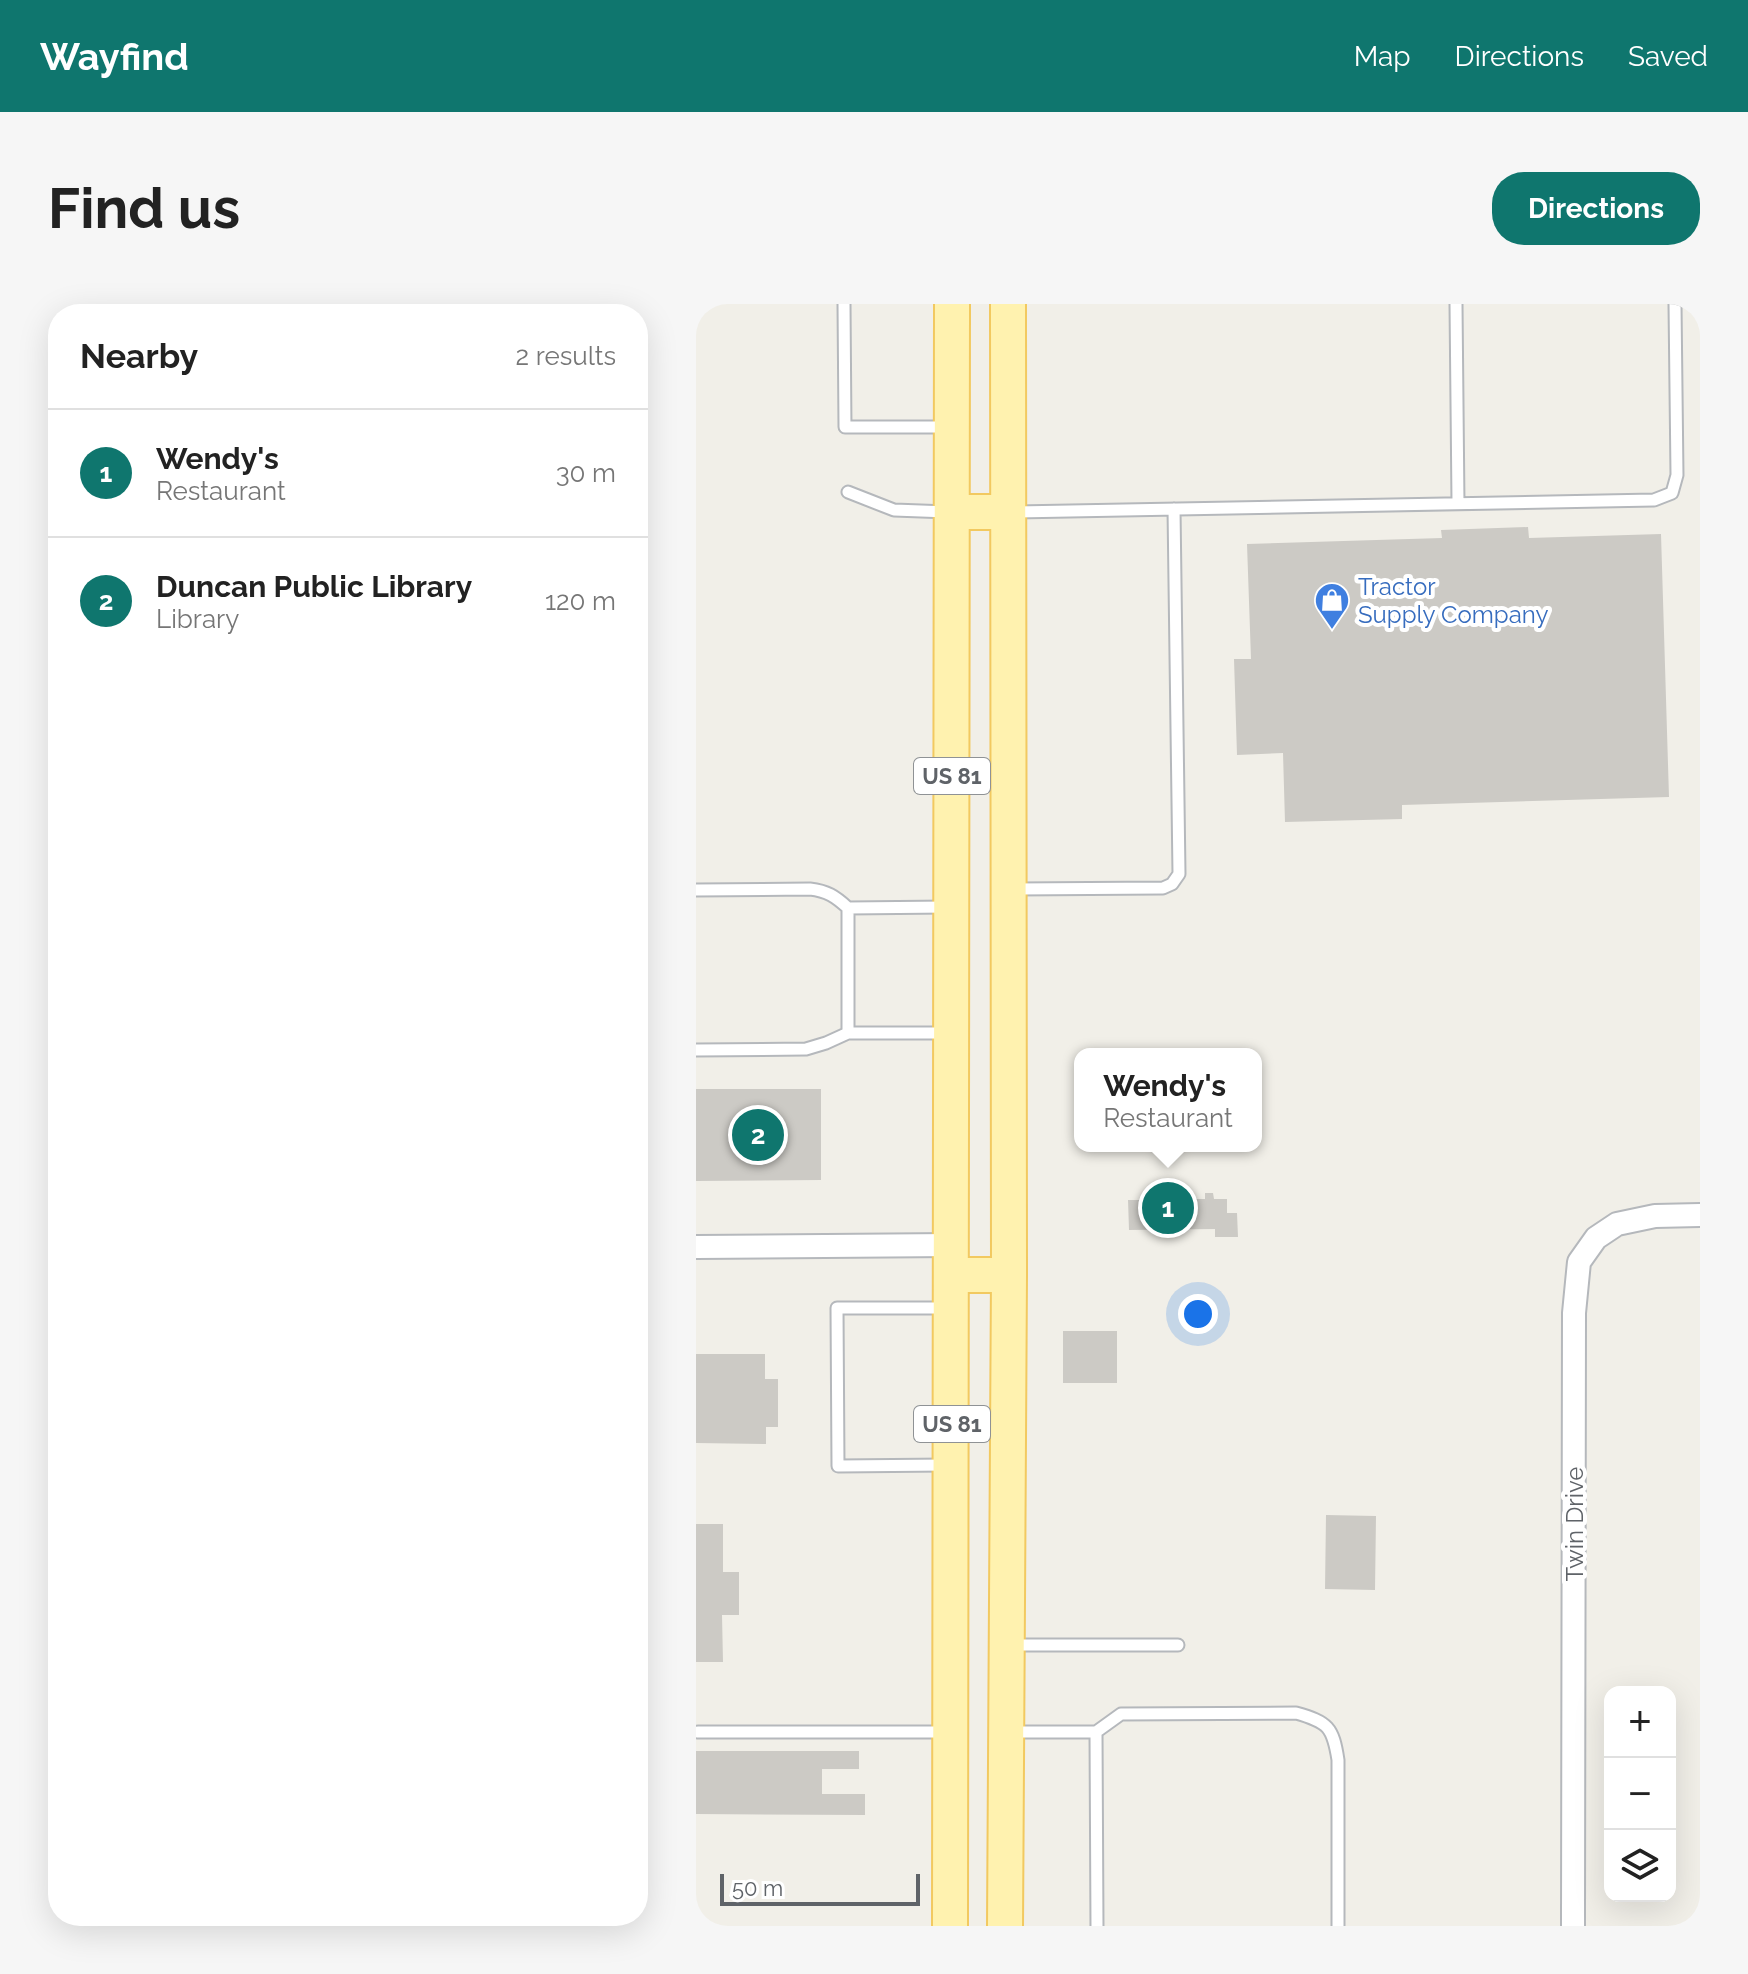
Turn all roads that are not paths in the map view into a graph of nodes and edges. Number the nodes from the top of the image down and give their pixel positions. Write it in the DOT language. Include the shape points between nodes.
graph roads {
  1 [pos="844,304"];
  2 [pos="952,304"];
  3 [pos="1008,304"];
  4 [pos="1456,304"];
  5 [pos="1675,304"];
  6 [pos="952,427"];
  7 [pos="848,492"];
  8 [pos="1458,503"];
  9 [pos="1174,509"];
  10 [pos="952,512"];
  11 [pos="1008,512"];
  12 [pos="1009,889"];
  13 [pos="696,890"];
  14 [pos="952,907"];
  15 [pos="848,908"];
  16 [pos="848,1033"];
  17 [pos="952,1033"];
  18 [pos="696,1050"];
  19 [pos="1700,1215"];
  20 [pos="696,1247"];
  21 [pos="1009,1275"];
  22 [pos="952,1276"];
  23 [pos="952,1465"];
  24 [pos="1006,1645"];
  25 [pos="1178,1645"];
  26 [pos="698,1732"];
  27 [pos="951,1732"];
  28 [pos="1005,1732"];
  29 [pos="1096,1732"];
  30 [pos="950,1926"];
  31 [pos="1005,1926"];
  32 [pos="1097,1926"];
  33 [pos="1338,1926"];
  34 [pos="1573,1926"];
  1 -- 6 [label="lane" via="845,427"];
  2 -- 6 [label="main road, US 81"];
  3 -- 11 [label="main road, US 81"];
  4 -- 8 [label="lane"];
  5 -- 8 [label="lane" via="1677,475 1672,493 1654,500"];
  6 -- 10 [label="main road, US 81"];
  7 -- 10 [label="lane" via="894,510"];
  8 -- 9 [label="lane"];
  9 -- 11 [label="lane"];
  9 -- 12 [label="lane" via="1179,874 1163,888"];
  10 -- 11 [label="main road"];
  10 -- 14 [label="main road, US 81"];
  11 -- 12 [label="main road, US 81"];
  12 -- 21 [label="main road, US 81"];
  13 -- 15 [label="lane" via="825,891"];
  14 -- 15 [label="lane"];
  14 -- 17 [label="main road, US 81"];
  15 -- 16 [label="lane"];
  16 -- 17 [label="lane"];
  16 -- 18 [label="lane" via="806,1049"];
  17 -- 22 [label="main road, US 81"];
  19 -- 34 [label="street, Twin Drive" via="1617,1224 1596,1238 1579,1262 1574,1313"];
  20 -- 22 [label="street"];
  21 -- 22 [label="main road"];
  21 -- 24 [label="main road, US 81"];
  22 -- 23 [label="main road, US 81"];
  22 -- 23 [label="lane" via="837,1308 838,1466"];
  23 -- 27 [label="main road, US 81"];
  24 -- 25 [label="lane"];
  24 -- 28 [label="main road, US 81"];
  26 -- 27 [label="lane"];
  27 -- 28 [label="main road"];
  27 -- 30 [label="main road, US 81"];
  28 -- 29 [label="lane"];
  28 -- 31 [label="main road, US 81"];
  29 -- 32 [label="lane"];
  29 -- 33 [label="lane" via="1121,1714 1296,1713 1320,1720 1335,1737 1338,1760"];
}
